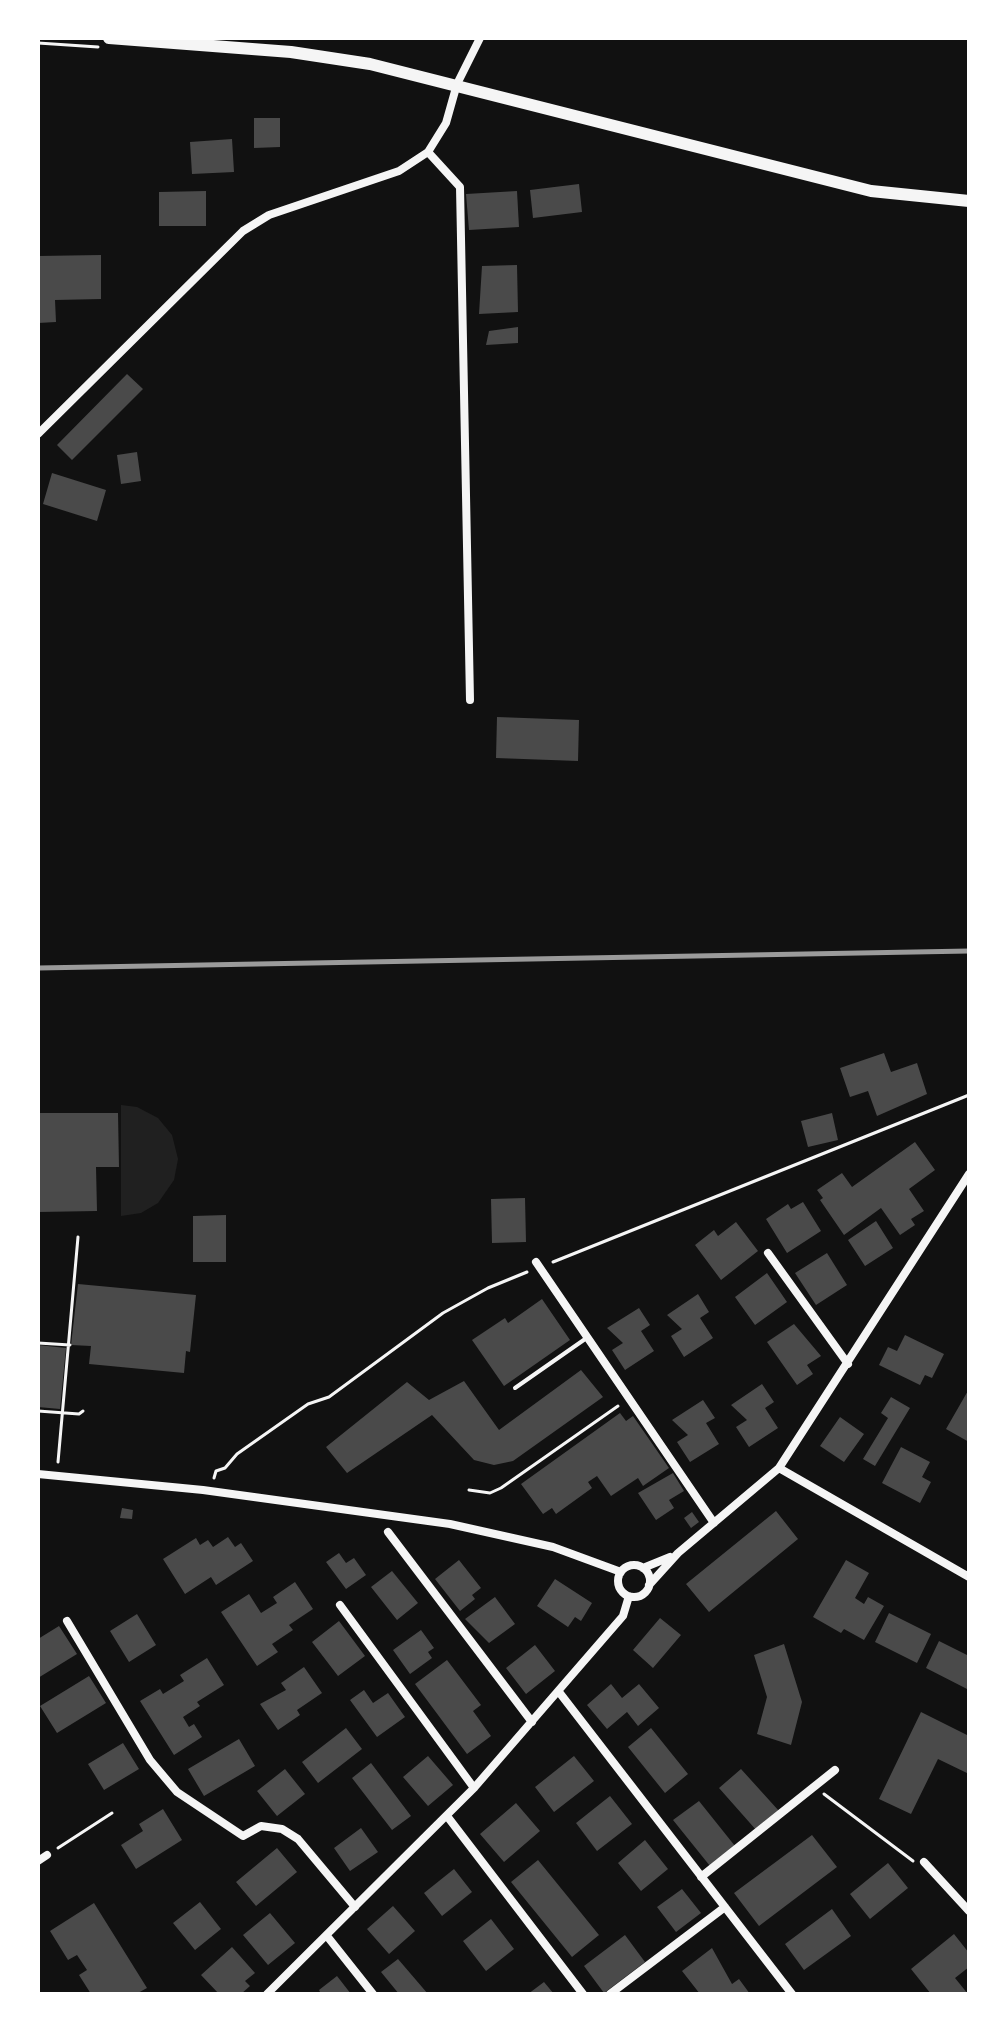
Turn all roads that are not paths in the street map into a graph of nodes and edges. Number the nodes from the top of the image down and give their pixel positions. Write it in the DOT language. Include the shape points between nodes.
graph roads {
  1 [pos="109,38"];
  2 [pos="480,38"];
  3 [pos="457,84"];
  4 [pos="428,152"];
  5 [pos="969,201"];
  6 [pos="38,434"];
  7 [pos="470,700"];
  8 [pos="969,1174"];
  9 [pos="768,1253"];
  10 [pos="538,1265"];
  11 [pos="588,1337"];
  12 [pos="848,1364"];
  13 [pos="515,1388"];
  14 [pos="779,1468"];
  15 [pos="38,1474"];
  16 [pos="714,1523"];
  17 [pos="388,1532"];
  18 [pos="678,1553"];
  19 [pos="643,1568"];
  20 [pos="621,1572"];
  21 [pos="969,1577"];
  22 [pos="649,1585"];
  23 [pos="629,1596"];
  24 [pos="340,1605"];
  25 [pos="67,1621"];
  26 [pos="559,1692"];
  27 [pos="532,1722"];
  28 [pos="835,1770"];
  29 [pos="474,1788"];
  30 [pos="447,1816"];
  31 [pos="47,1855"];
  32 [pos="38,1861"];
  33 [pos="924,1862"];
  34 [pos="701,1877"];
  35 [pos="355,1907"];
  36 [pos="725,1907"];
  37 [pos="969,1911"];
  38 [pos="327,1936"];
  39 [pos="267,1994"];
  40 [pos="373,1994"];
  41 [pos="583,1994"];
  42 [pos="610,1994"];
  43 [pos="792,1994"];
  1 -- 3 [label="main road" via="291,52"];
  2 -- 3 [label="street"];
  3 -- 4 [label="street" via="446,123"];
  3 -- 5 [label="main road" via="871,191"];
  4 -- 6 [label="street" via="399,171 269,215 243,231"];
  4 -- 7 [label="street" via="460,187"];
  8 -- 12 [label="street"];
  9 -- 12 [label="street"];
  10 -- 11 [label="street"];
  11 -- 13 [label="lane"];
  11 -- 16 [label="street"];
  12 -- 14 [label="street"];
  14 -- 16 [label="street"];
  14 -- 21 [label="street"];
  15 -- 20 [label="street" via="450,1524 553,1547"];
  16 -- 18 [label="street"];
  17 -- 27 [label="street"];
  18 -- 19 [label="street"];
  18 -- 22 [label="street"];
  19 -- 20 [label="street" via="629,1566"];
  19 -- 22 [label="street"];
  20 -- 23 [label="street" via="619,1586"];
  22 -- 23 [label="street" via="644,1594"];
  23 -- 26 [label="street" via="623,1616"];
  24 -- 29 [label="street"];
  25 -- 35 [label="street" via="150,1760 177,1792 243,1836 261,1826 282,1829 298,1839"];
  26 -- 27 [label="street"];
  26 -- 34 [label="street"];
  27 -- 29 [label="street"];
  28 -- 34 [label="street"];
  29 -- 30 [label="street"];
  30 -- 35 [label="street"];
  30 -- 41 [label="street"];
  31 -- 32 [label="street"];
  33 -- 37 [label="street"];
  34 -- 36 [label="street"];
  35 -- 38 [label="street"];
  36 -- 42 [label="street"];
  36 -- 43 [label="street"];
  38 -- 39 [label="street"];
  38 -- 40 [label="street"];
}
